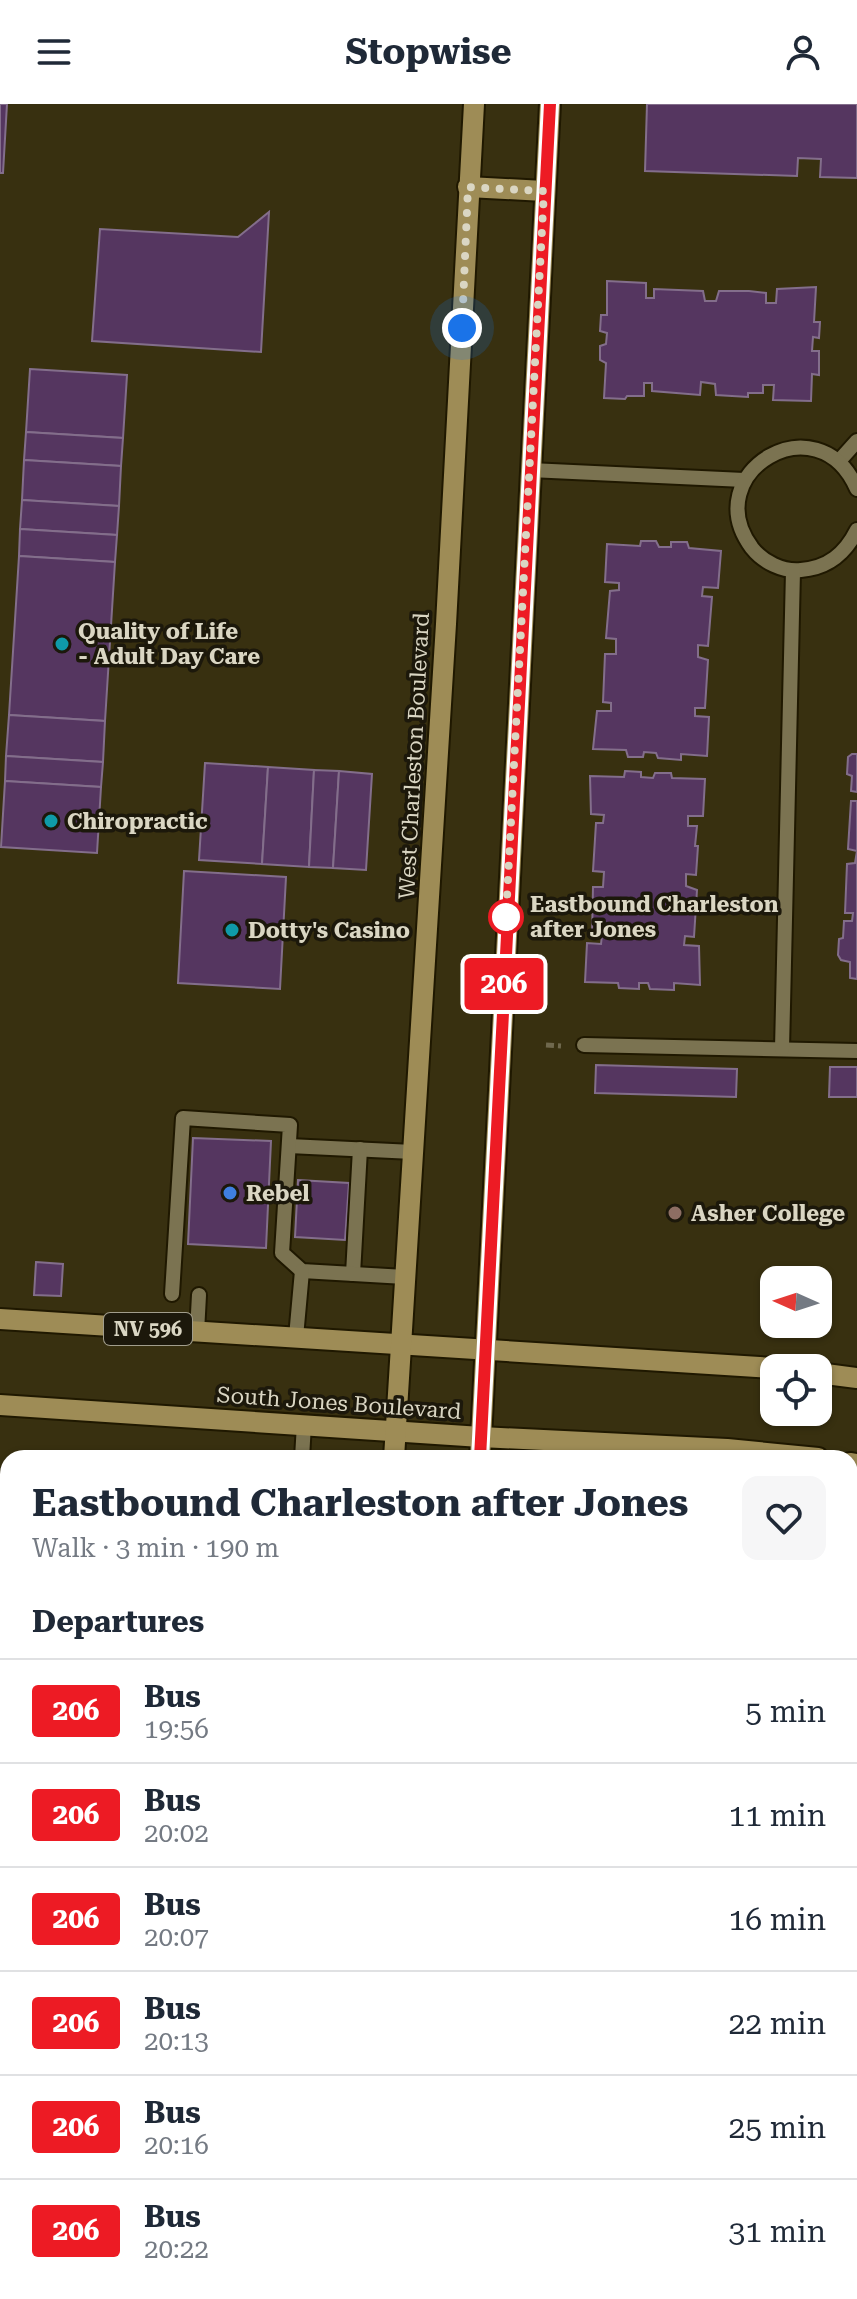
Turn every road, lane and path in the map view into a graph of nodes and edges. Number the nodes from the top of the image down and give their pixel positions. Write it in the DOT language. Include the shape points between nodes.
graph roads {
  1 [pos="474,104"];
  2 [pos="550,104"];
  3 [pos="468,187"];
  4 [pos="544,191"];
  5 [pos="857,441"];
  6 [pos="839,461"];
  7 [pos="530,470"];
  8 [pos="744,480"];
  9 [pos="857,489"];
  10 [pos="857,530"];
  11 [pos="793,571"];
  12 [pos="584,1045"];
  13 [pos="782,1049"];
  14 [pos="857,1051"];
  15 [pos="289,1146"];
  16 [pos="360,1149"];
  17 [pos="413,1152"];
  18 [pos="302,1271"];
  19 [pos="353,1274"];
  20 [pos="405,1277"];
  21 [pos="172,1294"];
  22 [pos="199,1295"];
  23 [pos="0,1319"];
  24 [pos="197,1332"];
  25 [pos="296,1337"];
  26 [pos="401,1343"];
  27 [pos="486,1351"];
  28 [pos="760,1367"];
  29 [pos="832,1375"];
  30 [pos="857,1378"];
  31 [pos="0,1405"];
  32 [pos="304,1424"];
  33 [pos="395,1431"];
  34 [pos="480,1448"];
  35 [pos="302,1450"];
  36 [pos="394,1450"];
  37 [pos="737,1450"];
  1 -- 3 [label="main road, West Charleston Boulevard"];
  2 -- 4 [label="main road"];
  3 -- 4 [label="main road"];
  3 -- 17 [label="main road, West Charleston Boulevard"];
  4 -- 7 [label="main road"];
  5 -- 6 [label="lane"];
  6 -- 8 [label="lane" via="824,451 787,448 755,465"];
  6 -- 9 [label="lane"];
  7 -- 8 [label="lane"];
  7 -- 27 [label="main road"];
  8 -- 11 [label="lane" via="738,520 745,538 757,554"];
  10 -- 11 [label="lane" via="832,561"];
  11 -- 13 [label="lane"];
  12 -- 13 [label="lane"];
  13 -- 14 [label="lane"];
  15 -- 16 [label="lane"];
  15 -- 18 [label="lane" via="282,1253"];
  15 -- 21 [label="lane" via="290,1125 183,1118"];
  16 -- 17 [label="lane"];
  16 -- 19 [label="lane"];
  17 -- 20 [label="main road, West Charleston Boulevard"];
  18 -- 19 [label="lane"];
  18 -- 25 [label="lane"];
  19 -- 20 [label="lane"];
  20 -- 26 [label="main road, West Charleston Boulevard"];
  22 -- 24 [label="lane"];
  23 -- 24 [label="main road, NV 596"];
  24 -- 25 [label="main road, NV 596"];
  25 -- 26 [label="main road, NV 596"];
  26 -- 27 [label="main road, NV 596"];
  26 -- 33 [label="main road, West Charleston Boulevard"];
  27 -- 28 [label="main road, NV 596"];
  27 -- 34 [label="main road"];
  29 -- 30 [label="main road"];
  31 -- 32 [label="main road, South Jones Boulevard"];
  32 -- 33 [label="main road, South Jones Boulevard"];
  32 -- 35 [label="lane"];
  33 -- 34 [label="main road, South Jones Boulevard"];
  33 -- 36 [label="main road, West Charleston Boulevard"];
  34 -- 37 [label="main road, South Jones Boulevard"];
}
